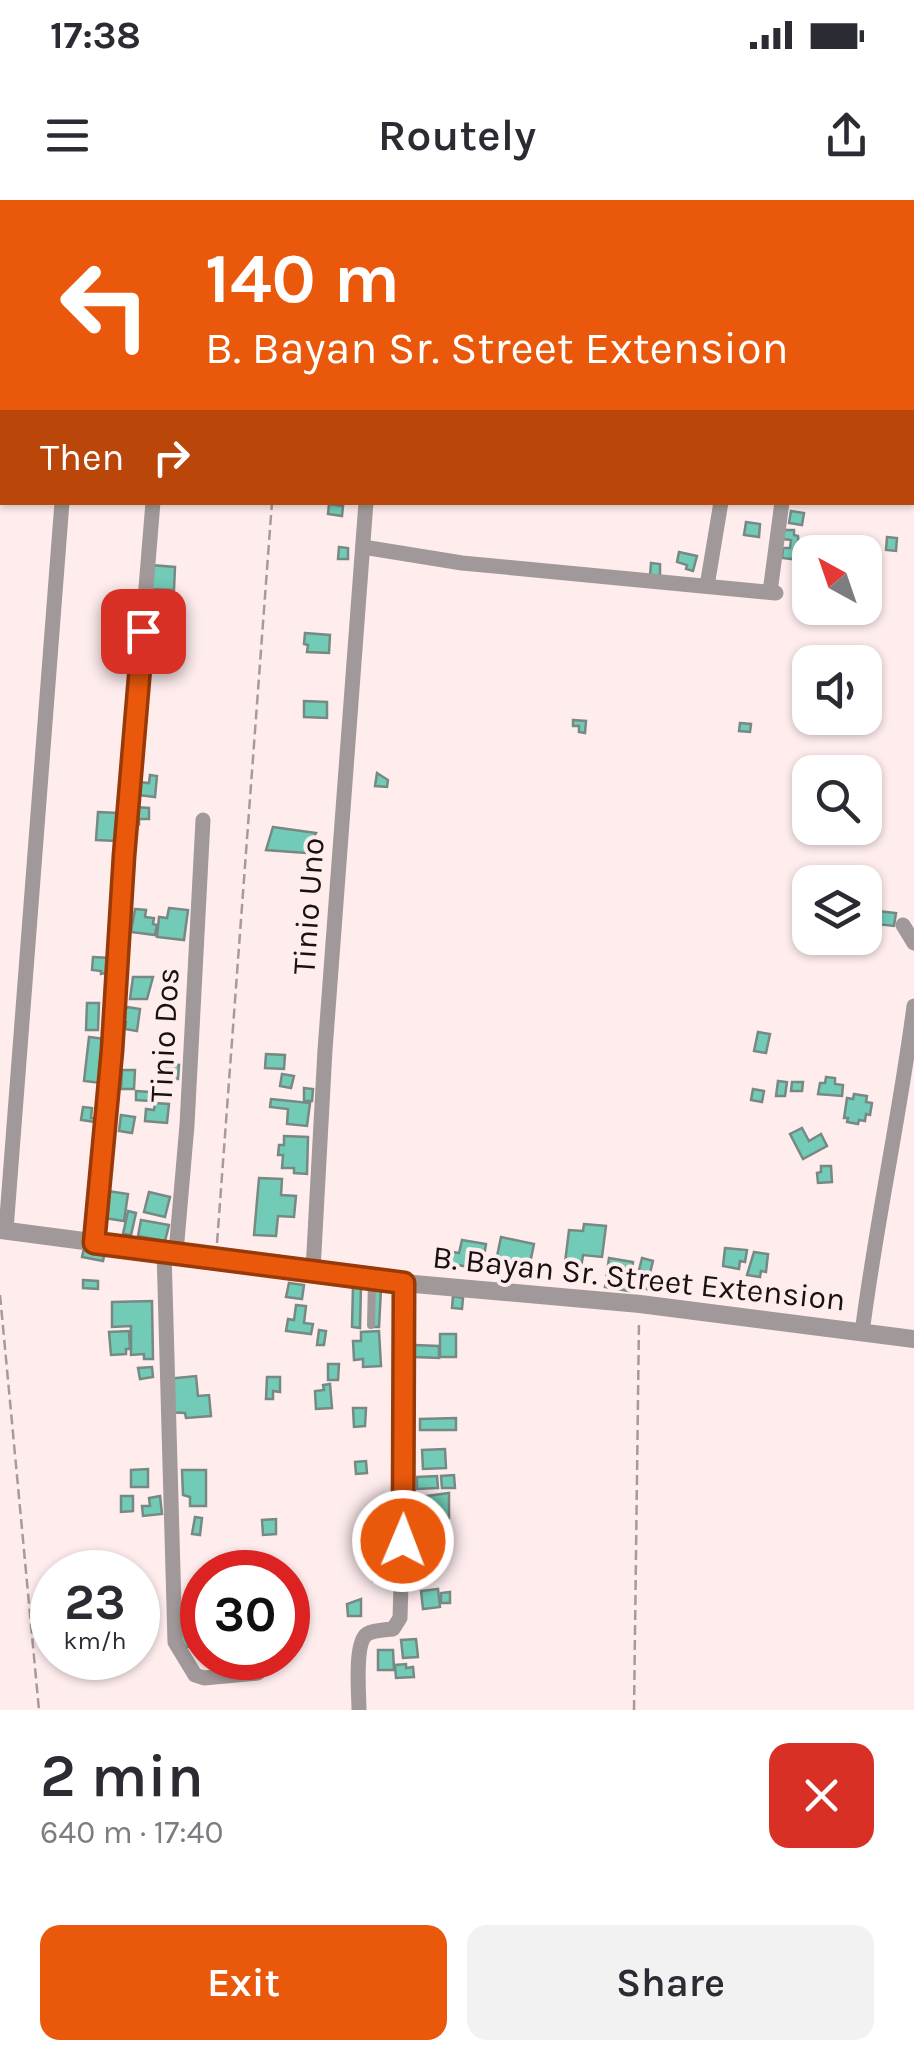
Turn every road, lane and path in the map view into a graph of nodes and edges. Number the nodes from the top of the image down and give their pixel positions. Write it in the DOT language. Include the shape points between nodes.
graph roads {
  1 [pos="62,505"];
  2 [pos="153,505"];
  3 [pos="272,505"];
  4 [pos="366,505"];
  5 [pos="721,505"];
  6 [pos="782,505"];
  7 [pos="363,546"];
  8 [pos="708,586"];
  9 [pos="203,820"];
  10 [pos="903,925"];
  11 [pos="914,942"];
  12 [pos="914,1006"];
  13 [pos="3,1230"];
  14 [pos="94,1243"];
  15 [pos="170,1252"];
  16 [pos="218,1260"];
  17 [pos="313,1270"];
  18 [pos="372,1278"];
  19 [pos="404,1283"];
  20 [pos="0,1295"];
  21 [pos="640,1304"];
  22 [pos="371,1325"];
  23 [pos="862,1333"];
  24 [pos="914,1340"];
  25 [pos="180,1655"];
  26 [pos="39,1710"];
  27 [pos="360,1710"];
  28 [pos="634,1710"];
  1 -- 13 [label="street"];
  2 -- 14 [label="street"];
  3 -- 16 [label="path"];
  4 -- 7 [label="street, Tinio Uno"];
  5 -- 8 [label="street"];
  6 -- 8 [label="street" via="773,593"];
  7 -- 8 [label="street"];
  7 -- 17 [label="street, Tinio Uno"];
  9 -- 15 [label="street, Tinio Dos" via="187,1126"];
  10 -- 11 [label="street"];
  12 -- 23 [label="street"];
  13 -- 14 [label="street, B. Bayan Sr. Street Extension"];
  14 -- 15 [label="street, B. Bayan Sr. Street Extension"];
  15 -- 16 [label="street, B. Bayan Sr. Street Extension"];
  15 -- 25 [label="street, Tinio Dos"];
  16 -- 17 [label="street, B. Bayan Sr. Street Extension"];
  17 -- 18 [label="street, B. Bayan Sr. Street Extension"];
  18 -- 19 [label="street, B. Bayan Sr. Street Extension"];
  18 -- 22 [label="lane"];
  19 -- 21 [label="street, B. Bayan Sr. Street Extension"];
  19 -- 27 [label="street" via="400,1618 393,1630 362,1640"];
  20 -- 26 [label="path"];
  21 -- 23 [label="street, B. Bayan Sr. Street Extension"];
  21 -- 28 [label="path"];
  23 -- 24 [label="street, B. Bayan Sr. Street Extension"];
}
